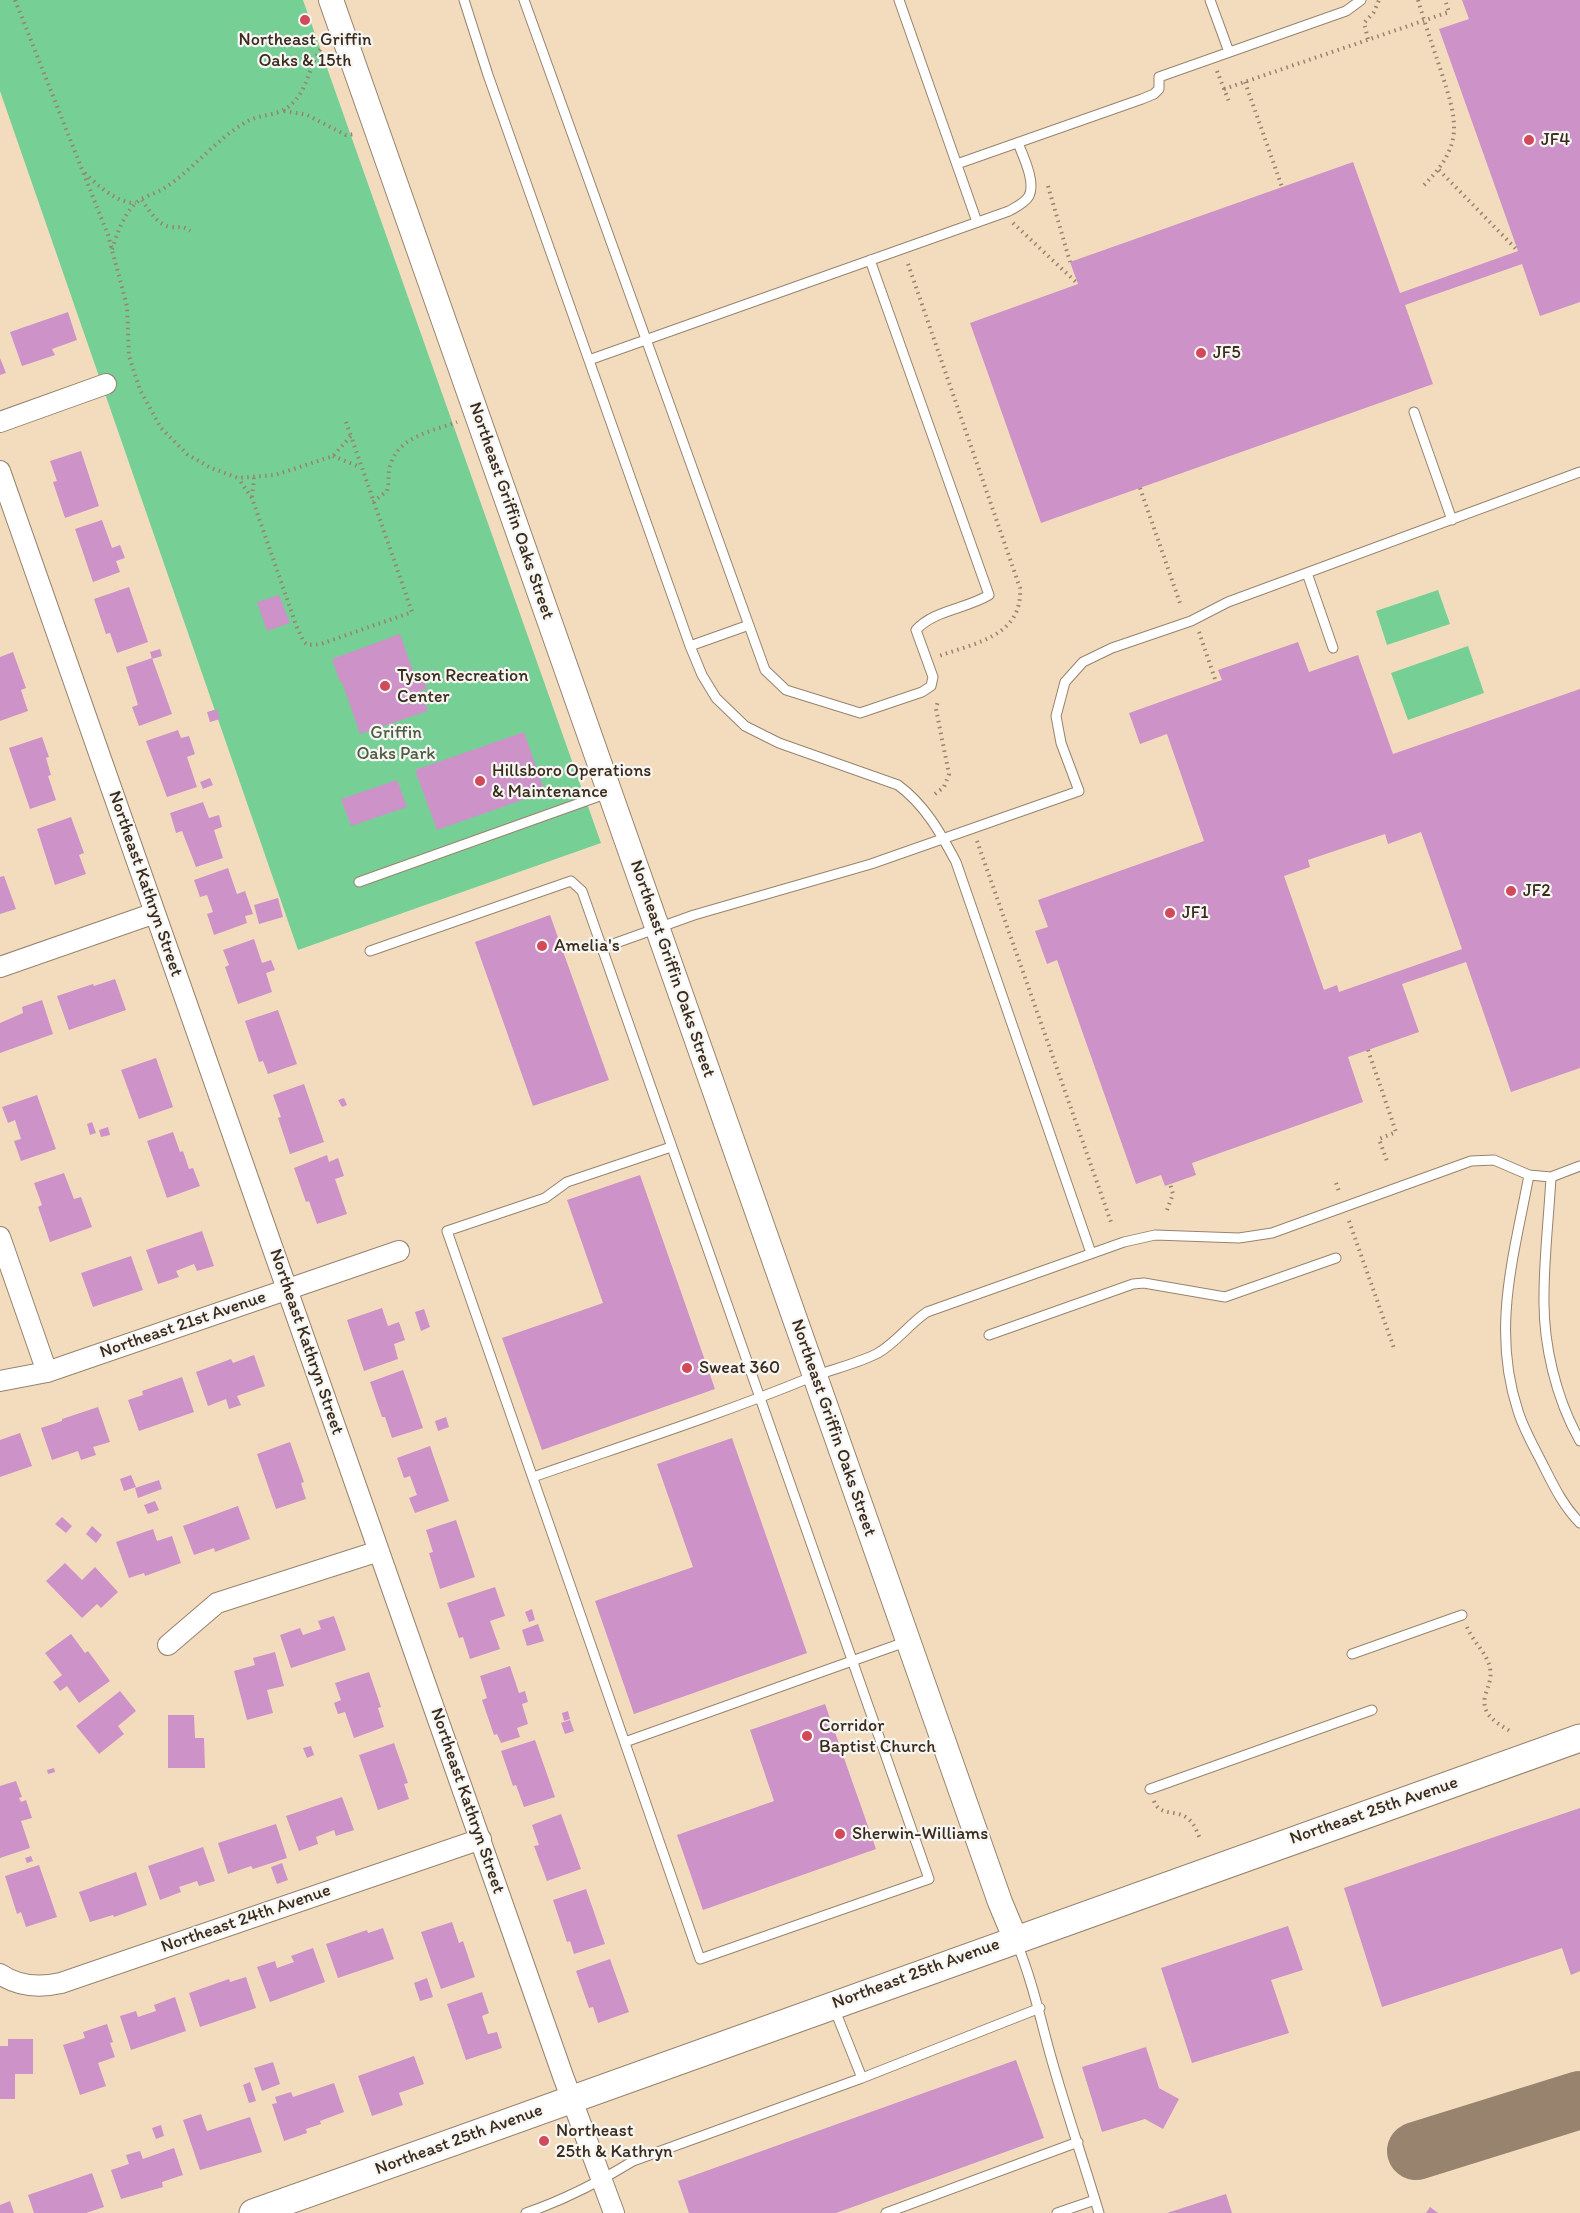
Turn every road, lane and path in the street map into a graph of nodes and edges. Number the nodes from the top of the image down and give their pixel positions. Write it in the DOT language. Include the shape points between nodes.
graph roads {
  1 [pos="15,0"];
  2 [pos="331,0"];
  3 [pos="464,0"];
  4 [pos="524,0"];
  5 [pos="899,0"];
  6 [pos="1210,0"];
  7 [pos="1360,0"];
  8 [pos="1379,0"];
  9 [pos="1418,0"];
  10 [pos="1445,0"];
  11 [pos="1424,20"];
  12 [pos="1368,39"];
  13 [pos="322,47"];
  14 [pos="1228,52"];
  15 [pos="1217,70"];
  16 [pos="1245,82"];
  17 [pos="1224,89"];
  18 [pos="1230,104"];
  19 [pos="284,110"];
  20 [pos="354,134"];
  21 [pos="1018,143"];
  22 [pos="957,164"];
  23 [pos="83,170"];
  24 [pos="1439,170"];
  25 [pos="1425,185"];
  26 [pos="1048,186"];
  27 [pos="1281,187"];
  28 [pos="142,200"];
  29 [pos="136,202"];
  30 [pos="1009,211"];
  31 [pos="977,222"];
  32 [pos="190,231"];
  33 [pos="112,249"];
  34 [pos="1518,251"];
  35 [pos="870,260"];
  36 [pos="1070,262"];
  37 [pos="1078,284"];
  38 [pos="646,339"];
  39 [pos="589,360"];
  40 [pos="106,384"];
  41 [pos="1414,412"];
  42 [pos="0,422"];
  43 [pos="346,422"];
  44 [pos="457,423"];
  45 [pos="351,436"];
  46 [pos="333,456"];
  47 [pos="361,467"];
  48 [pos="0,471"];
  49 [pos="1580,472"];
  50 [pos="238,478"];
  51 [pos="254,478"];
  52 [pos="1140,488"];
  53 [pos="252,498"];
  54 [pos="373,502"];
  55 [pos="1452,520"];
  56 [pos="1306,573"];
  57 [pos="1180,603"];
  58 [pos="749,625"];
  59 [pos="1198,632"];
  60 [pos="690,646"];
  61 [pos="1333,648"];
  62 [pos="1216,682"];
  63 [pos="610,792"];
  64 [pos="972,828"];
  65 [pos="944,838"];
  66 [pos="359,882"];
  67 [pos="155,913"];
  68 [pos="658,928"];
  69 [pos="602,948"];
  70 [pos="370,951"];
  71 [pos="0,967"];
  72 [pos="1368,1050"];
  73 [pos="671,1147"];
  74 [pos="1388,1164"];
  75 [pos="1580,1166"];
  76 [pos="1529,1175"];
  77 [pos="1551,1177"];
  78 [pos="1336,1183"];
  79 [pos="1170,1184"];
  80 [pos="1344,1206"];
  81 [pos="1167,1210"];
  82 [pos="1112,1225"];
  83 [pos="0,1237"];
  84 [pos="399,1251"];
  85 [pos="1091,1253"];
  86 [pos="1336,1258"];
  87 [pos="288,1289"];
  88 [pos="989,1335"];
  89 [pos="1395,1351"];
  90 [pos="47,1372"];
  91 [pos="814,1376"];
  92 [pos="0,1381"];
  93 [pos="759,1398"];
  94 [pos="1580,1441"];
  95 [pos="533,1477"];
  96 [pos="1580,1522"];
  97 [pos="379,1551"];
  98 [pos="1462,1615"];
  99 [pos="908,1641"];
  100 [pos="168,1645"];
  101 [pos="1352,1654"];
  102 [pos="851,1661"];
  103 [pos="1372,1710"];
  104 [pos="1510,1731"];
  105 [pos="1580,1738"];
  106 [pos="625,1742"];
  107 [pos="1150,1789"];
  108 [pos="481,1839"];
  109 [pos="1200,1839"];
  110 [pos="1015,1938"];
  111 [pos="5,1978"];
  112 [pos="833,2005"];
  113 [pos="1040,2008"];
  114 [pos="862,2078"];
  115 [pos="572,2100"];
  116 [pos="1078,2142"];
  117 [pos="601,2181"];
  118 [pos="1095,2200"];
  119 [pos="553,2209"];
  120 [pos="269,2210"];
  121 [pos="526,2213"];
  122 [pos="614,2213"];
  123 [pos="886,2213"];
  124 [pos="1057,2213"];
  125 [pos="1100,2213"];
  1 -- 23 [label="path"];
  2 -- 63 [label="street, Northeast Griffin Oaks Street"];
  3 -- 39 [label="lane"];
  4 -- 38 [label="lane"];
  5 -- 22 [label="lane"];
  6 -- 14 [label="lane"];
  7 -- 14 [label="lane" via="1346,11"];
  8 -- 12 [label="path" via="1364,23"];
  9 -- 11 [label="path"];
  10 -- 11 [label="path" via="1449,12"];
  11 -- 12 [label="path"];
  11 -- 24 [label="path" via="1455,119 1452,144"];
  12 -- 16 [label="path"];
  13 -- 19 [label="path" via="303,90"];
  14 -- 21 [label="lane" via="1160,77 1154,94"];
  15 -- 17 [label="path"];
  16 -- 17 [label="path"];
  16 -- 27 [label="path"];
  17 -- 18 [label="path"];
  19 -- 20 [label="path" via="306,115 346,135"];
  19 -- 28 [label="path" via="258,116 239,126 163,189"];
  21 -- 22 [label="lane"];
  21 -- 30 [label="lane" via="1030,183 1029,195"];
  22 -- 31 [label="lane"];
  23 -- 29 [label="path" via="119,198"];
  23 -- 33 [label="path"];
  24 -- 25 [label="path"];
  24 -- 34 [label="path"];
  26 -- 36 [label="path"];
  28 -- 29 [label="path"];
  28 -- 32 [label="path" via="160,223 183,226"];
  29 -- 33 [label="path"];
  30 -- 31 [label="lane"];
  30 -- 37 [label="path" via="1015,226"];
  31 -- 35 [label="lane"];
  33 -- 50 [label="path" via="127,306 129,356 150,411 187,454"];
  35 -- 38 [label="lane"];
  35 -- 58 [label="lane" via="989,595 924,621 916,630 933,676 931,686 860,713 786,690 765,670"];
  38 -- 39 [label="lane"];
  38 -- 58 [label="lane"];
  39 -- 60 [label="lane"];
  40 -- 42 [label="street"];
  41 -- 55 [label="lane"];
  43 -- 45 [label="path"];
  44 -- 54 [label="path" via="405,443 388,470 387,491"];
  45 -- 46 [label="path"];
  45 -- 47 [label="path"];
  46 -- 47 [label="path"];
  46 -- 51 [label="path"];
  47 -- 54 [label="path"];
  48 -- 67 [label="street, Northeast Kathryn Street"];
  49 -- 55 [label="lane"];
  50 -- 51 [label="path"];
  50 -- 53 [label="path"];
  51 -- 53 [label="path"];
  52 -- 57 [label="path"];
  53 -- 54 [label="path" via="296,625 304,642 314,646 412,612"];
  55 -- 56 [label="lane"];
  56 -- 61 [label="lane"];
  56 -- 64 [label="lane" via="1083,662 1065,682 1056,716 1060,743 1079,791"];
  58 -- 60 [label="lane"];
  59 -- 62 [label="path"];
  60 -- 65 [label="lane" via="716,698 745,726 779,743 898,785 914,797"];
  63 -- 66 [label="lane"];
  63 -- 68 [label="street, Northeast Griffin Oaks Street"];
  64 -- 65 [label="lane"];
  64 -- 82 [label="path"];
  65 -- 68 [label="lane"];
  65 -- 85 [label="lane" via="961,877"];
  67 -- 71 [label="street"];
  67 -- 87 [label="street, Northeast Kathryn Street"];
  68 -- 69 [label="lane"];
  68 -- 91 [label="street, Northeast Griffin Oaks Street"];
  69 -- 70 [label="lane" via="582,891 571,881"];
  69 -- 73 [label="lane"];
  72 -- 74 [label="path" via="1396,1132 1379,1139"];
  73 -- 93 [label="lane"];
  73 -- 95 [label="lane" via="567,1182 545,1198 447,1231"];
  75 -- 77 [label="lane"];
  76 -- 77 [label="lane"];
  76 -- 80 [label="lane" via="1494,1160 1471,1161"];
  76 -- 96 [label="lane" via="1505,1302 1506,1363 1528,1436 1566,1509"];
  77 -- 94 [label="lane" via="1544,1296 1546,1329 1566,1412"];
  78 -- 80 [label="path"];
  79 -- 81 [label="path" via="1173,1194"];
  80 -- 85 [label="lane" via="1264,1234 1239,1238 1139,1237"];
  80 -- 89 [label="path"];
  83 -- 90 [label="street"];
  84 -- 87 [label="street, Northeast 21st Avenue"];
  85 -- 91 [label="lane" via="927,1312 882,1351"];
  86 -- 88 [label="lane" via="1225,1297 1133,1284"];
  87 -- 90 [label="street, Northeast 21st Avenue"];
  87 -- 97 [label="street, Northeast Kathryn Street"];
  90 -- 92 [label="street, Northeast 21st Avenue"];
  91 -- 93 [label="lane"];
  91 -- 99 [label="street, Northeast Griffin Oaks Street"];
  93 -- 95 [label="lane"];
  93 -- 102 [label="lane"];
  95 -- 106 [label="lane"];
  97 -- 100 [label="street" via="217,1603"];
  97 -- 108 [label="street, Northeast Kathryn Street"];
  98 -- 101 [label="lane"];
  98 -- 104 [label="path" via="1490,1667 1486,1710 1492,1721"];
  99 -- 102 [label="lane"];
  99 -- 110 [label="street, Northeast Griffin Oaks Street"];
  102 -- 106 [label="lane"];
  102 -- 106 [label="lane" via="929,1878 700,1959"];
  103 -- 107 [label="lane"];
  105 -- 110 [label="main road, Northeast 25th Avenue"];
  107 -- 109 [label="path" via="1156,1806 1162,1812 1186,1817"];
  108 -- 111 [label="street, Northeast 24th Avenue" via="61,1983 32,1986"];
  108 -- 115 [label="street, Northeast Kathryn Street"];
  110 -- 112 [label="main road, Northeast 25th Avenue"];
  110 -- 113 [label="lane"];
  112 -- 114 [label="lane"];
  112 -- 115 [label="main road, Northeast 25th Avenue"];
  113 -- 114 [label="lane"];
  113 -- 116 [label="lane"];
  114 -- 117 [label="lane" via="633,2161"];
  115 -- 117 [label="street, Northeast Kathryn Street"];
  115 -- 120 [label="main road, Northeast 25th Avenue"];
  116 -- 118 [label="lane"];
  116 -- 123 [label="lane"];
  117 -- 119 [label="lane"];
  117 -- 122 [label="street, Northeast Kathryn Street"];
  118 -- 124 [label="lane"];
  118 -- 125 [label="lane"];
  119 -- 121 [label="lane"];
}
